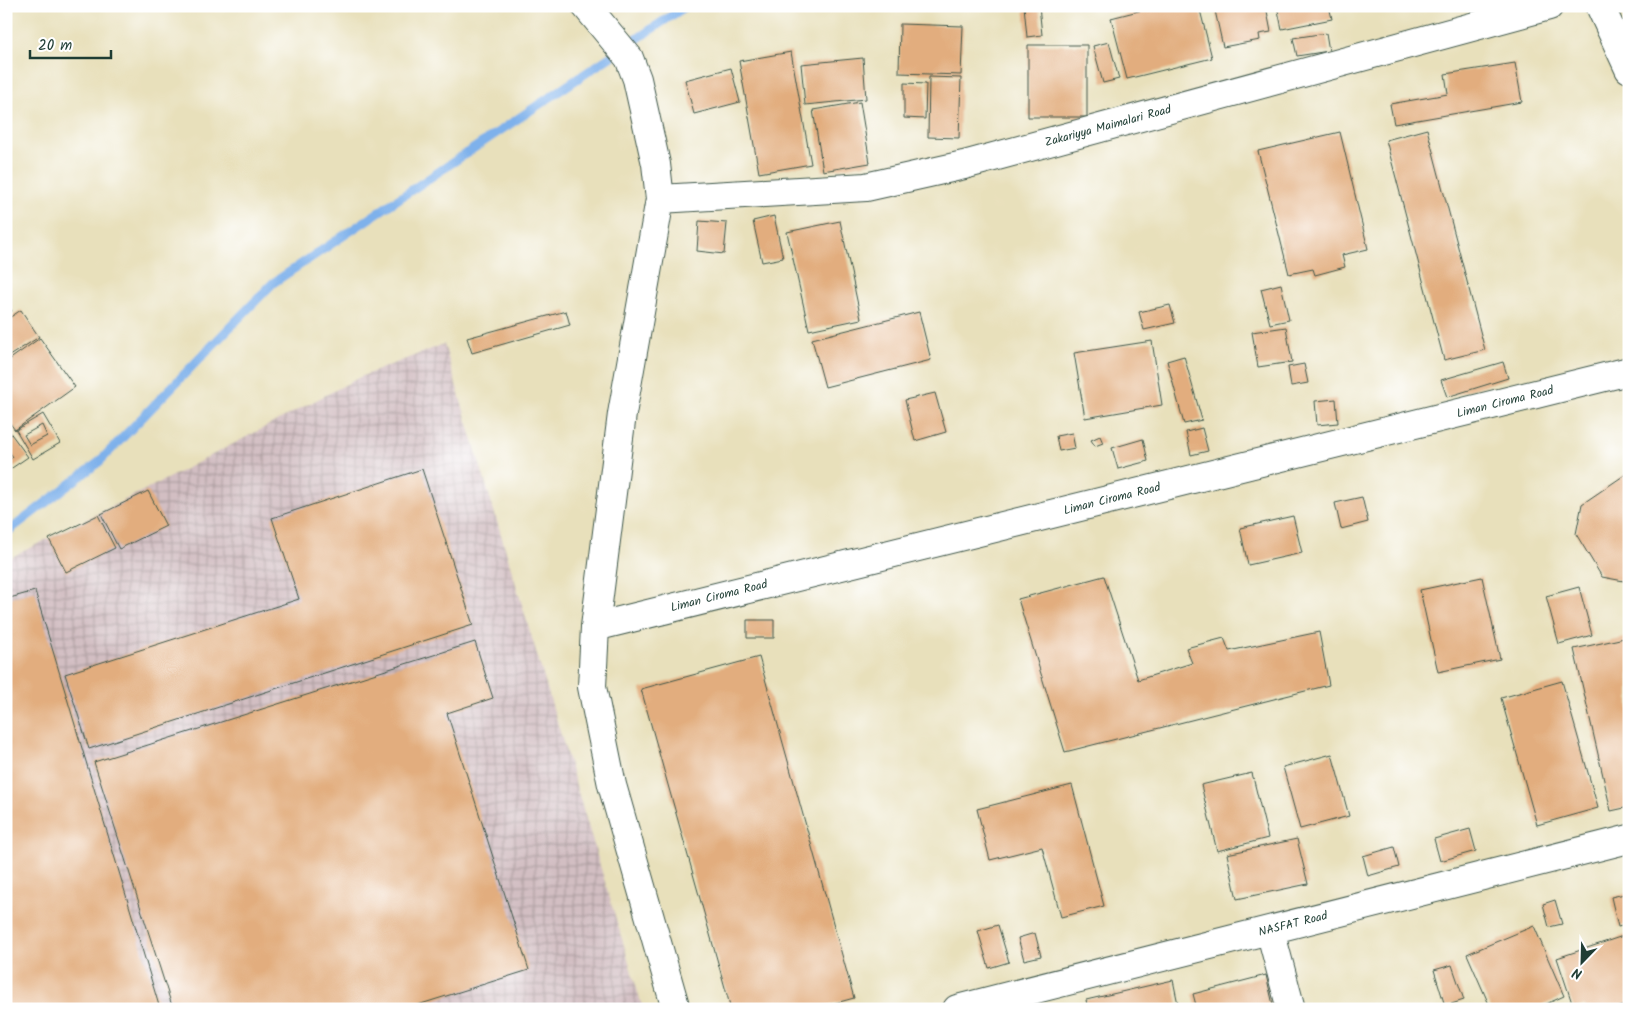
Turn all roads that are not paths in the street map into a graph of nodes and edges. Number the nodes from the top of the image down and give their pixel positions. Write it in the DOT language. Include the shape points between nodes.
graph roads {
  1 [pos="586,6"];
  2 [pos="1549,6"];
  3 [pos="1600,6"];
  4 [pos="1629,70"];
  5 [pos="660,199"];
  6 [pos="1629,371"];
  7 [pos="595,627"];
  8 [pos="1629,839"];
  9 [pos="1270,930"];
  10 [pos="676,1009"];
  11 [pos="957,1009"];
  12 [pos="1291,1009"];
  1 -- 5 [label="street" via="627,59 656,164"];
  2 -- 5 [label="street, Zakariyya Maimalari Road" via="964,166 866,187"];
  3 -- 4 [label="street"];
  5 -- 7 [label="street" via="622,414"];
  6 -- 7 [label="street, Liman Ciroma Road"];
  7 -- 10 [label="street" via="592,687 612,786"];
  8 -- 9 [label="street, NASFAT Road"];
  9 -- 11 [label="street, NASFAT Road"];
  9 -- 12 [label="street"];
}
